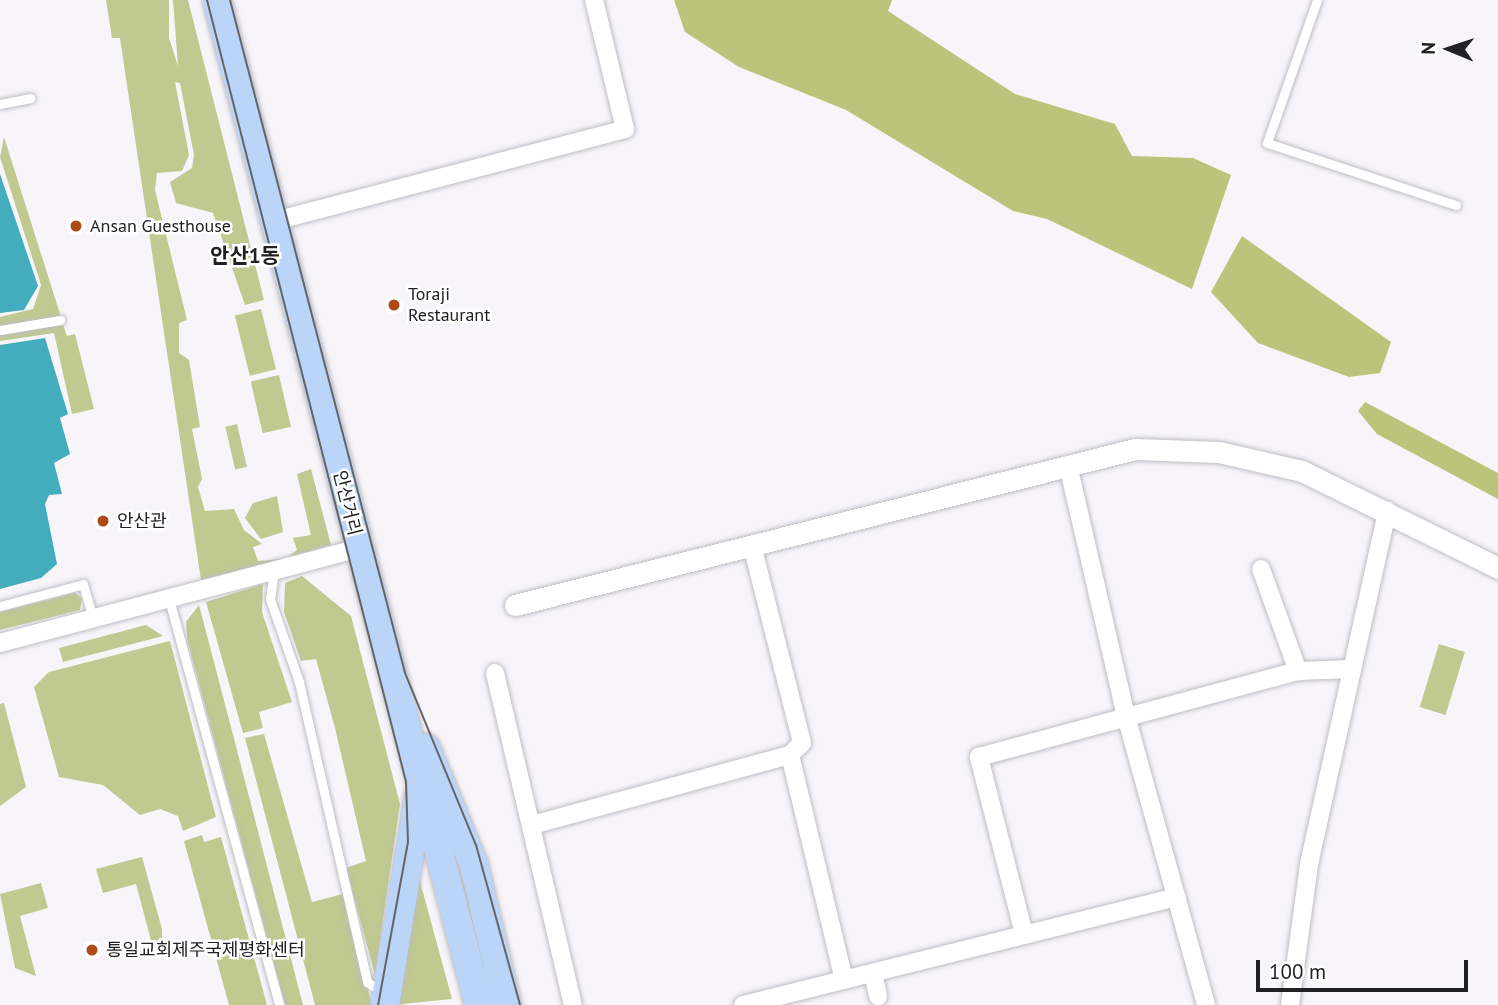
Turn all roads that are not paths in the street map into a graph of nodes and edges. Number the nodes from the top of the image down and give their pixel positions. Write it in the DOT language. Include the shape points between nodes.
graph roads {
  1 [pos="217,0"];
  2 [pos="594,0"];
  3 [pos="1317,0"];
  4 [pos="30,98"];
  5 [pos="0,104"];
  6 [pos="1456,205"];
  7 [pos="275,221"];
  8 [pos="60,320"];
  9 [pos="0,330"];
  10 [pos="1068,465"];
  11 [pos="1387,511"];
  12 [pos="752,545"];
  13 [pos="359,548"];
  14 [pos="1498,568"];
  15 [pos="1261,569"];
  16 [pos="274,571"];
  17 [pos="169,600"];
  18 [pos="515,605"];
  19 [pos="0,606"];
  20 [pos="93,620"];
  21 [pos="0,643"];
  22 [pos="1350,668"];
  23 [pos="1298,671"];
  24 [pos="495,673"];
  25 [pos="395,683"];
  26 [pos="1126,716"];
  27 [pos="790,755"];
  28 [pos="421,779"];
  29 [pos="532,825"];
  30 [pos="1177,897"];
  31 [pos="1024,934"];
  32 [pos="873,973"];
  33 [pos="844,980"];
  34 [pos="878,996"];
  35 [pos="385,999"];
  36 [pos="278,1005"];
  37 [pos="479,1005"];
  38 [pos="507,1005"];
  39 [pos="573,1005"];
  40 [pos="743,1005"];
  41 [pos="1206,1005"];
  42 [pos="1290,1005"];
  1 -- 7 [label="main road, 안산거리"];
  2 -- 7 [label="street" via="625,129"];
  3 -- 6 [label="lane" via="1267,144"];
  4 -- 5 [label="lane"];
  7 -- 13 [label="main road, 안산거리"];
  8 -- 9 [label="lane"];
  10 -- 11 [label="street" via="1135,449 1219,452 1303,471"];
  10 -- 12 [label="street"];
  10 -- 26 [label="street"];
  11 -- 14 [label="street"];
  11 -- 22 [label="street"];
  12 -- 18 [label="street"];
  12 -- 27 [label="street" via="803,726 803,743"];
  13 -- 16 [label="street"];
  13 -- 25 [label="main road, 안산거리"];
  15 -- 23 [label="street"];
  16 -- 17 [label="street"];
  16 -- 35 [label="lane" via="270,599 299,682 367,982"];
  17 -- 20 [label="street"];
  17 -- 36 [label="lane"];
  19 -- 20 [label="lane" via="83,584"];
  20 -- 21 [label="street"];
  22 -- 23 [label="street"];
  22 -- 42 [label="street" via="1309,864"];
  23 -- 26 [label="street"];
  24 -- 29 [label="street"];
  25 -- 28 [label="main road, 안산거리"];
  25 -- 38 [label="main road" via="463,834"];
  26 -- 30 [label="street"];
  26 -- 31 [label="street" via="979,757"];
  27 -- 29 [label="street"];
  27 -- 33 [label="street"];
  28 -- 35 [label="main road" via="412,866"];
  28 -- 37 [label="main road, 안산거리"];
  29 -- 39 [label="street"];
  30 -- 31 [label="street"];
  30 -- 41 [label="street"];
  31 -- 32 [label="street"];
  32 -- 33 [label="street"];
  32 -- 34 [label="street"];
  33 -- 40 [label="street"];
}
